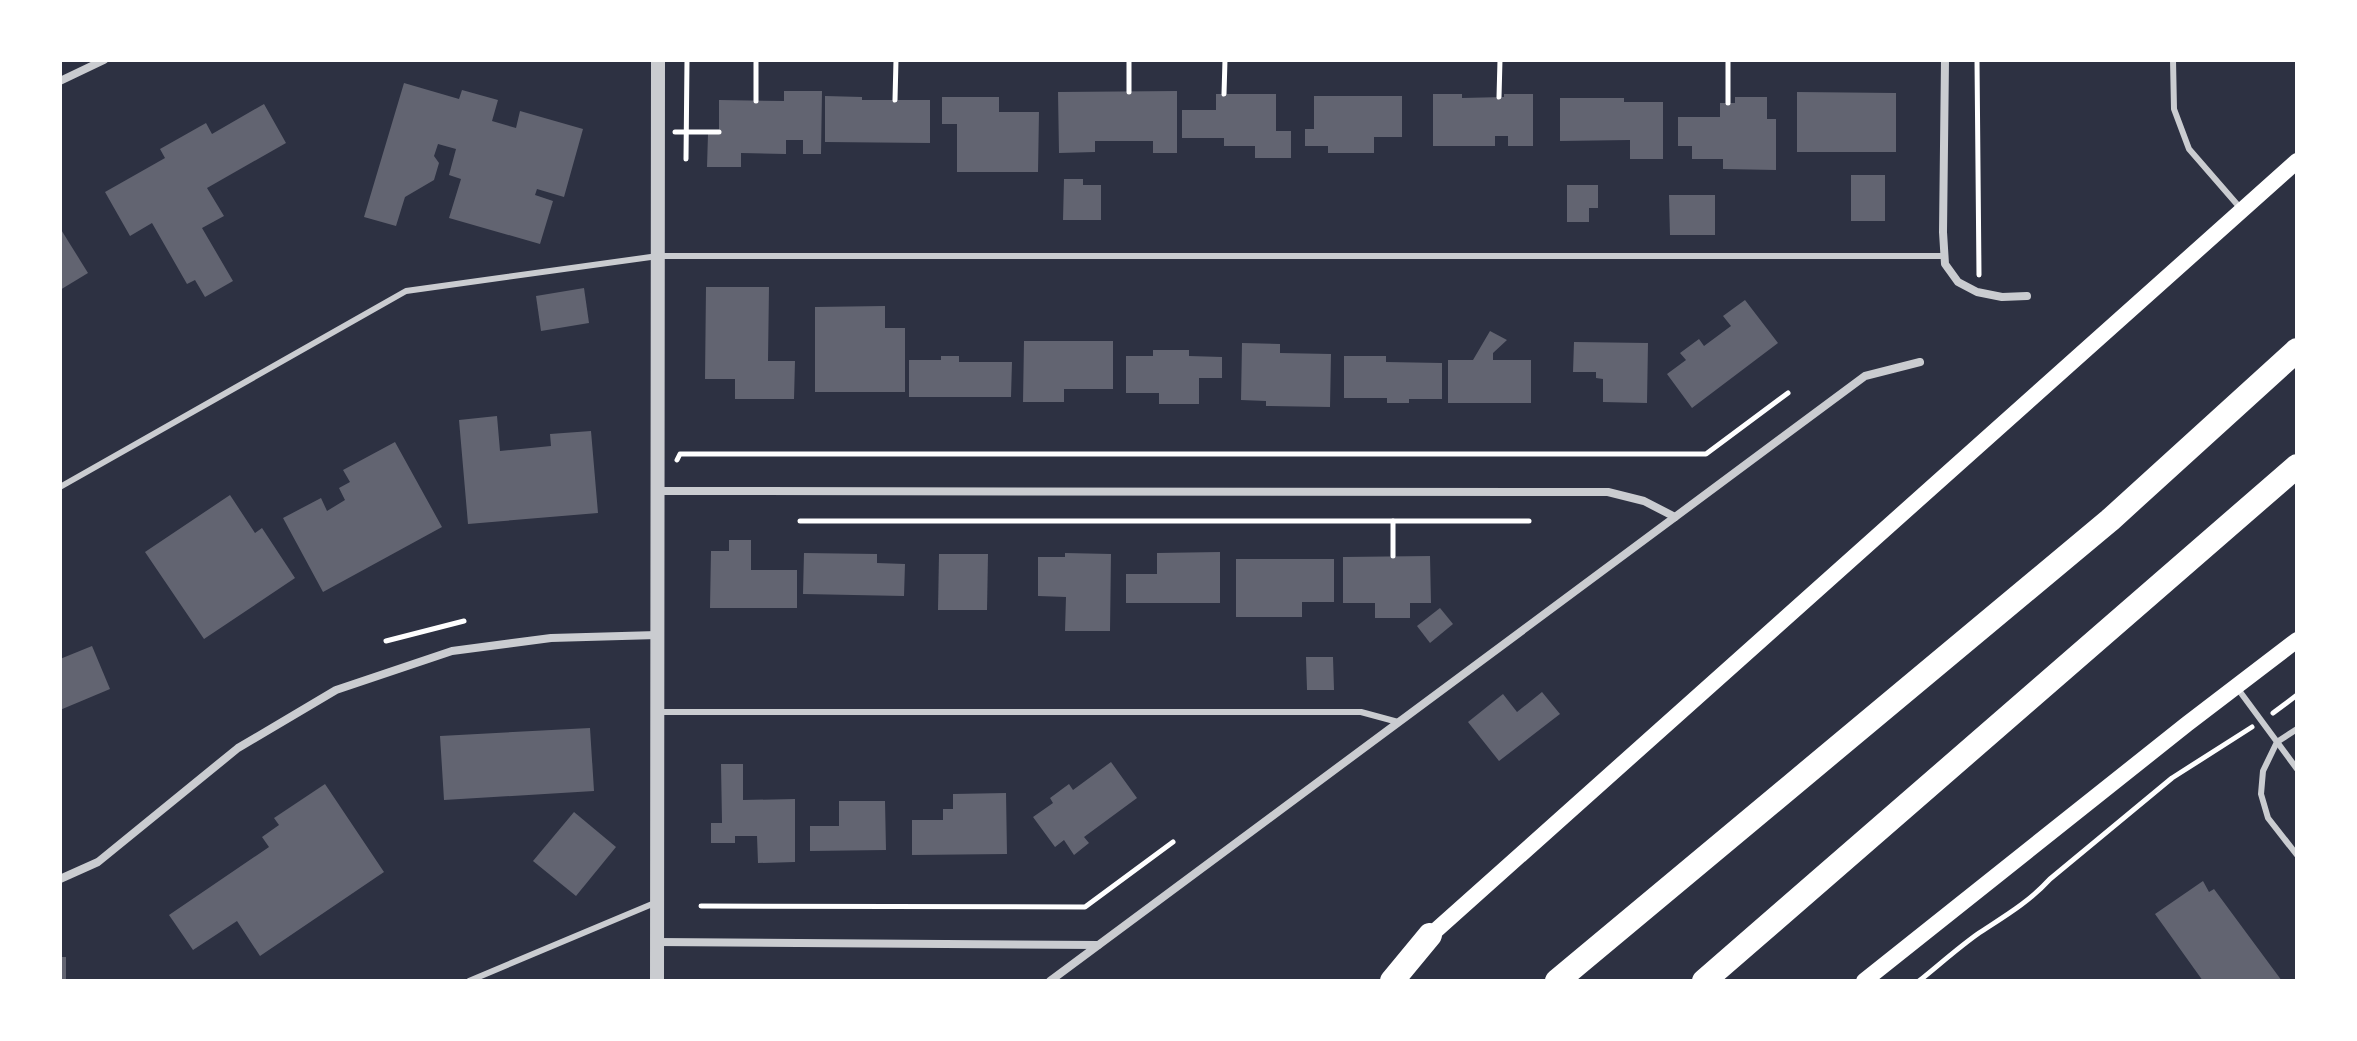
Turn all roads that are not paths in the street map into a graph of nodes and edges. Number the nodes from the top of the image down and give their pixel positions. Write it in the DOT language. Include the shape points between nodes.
graph roads {
  1 [pos="104,60"];
  2 [pos="658,60"];
  3 [pos="1945,60"];
  4 [pos="2173,60"];
  5 [pos="60,81"];
  6 [pos="2297,161"];
  7 [pos="2243,211"];
  8 [pos="658,256"];
  9 [pos="1945,256"];
  10 [pos="2027,296"];
  11 [pos="2293,352"];
  12 [pos="1920,362"];
  13 [pos="2297,466"];
  14 [pos="2297,486"];
  15 [pos="60,487"];
  16 [pos="658,491"];
  17 [pos="1675,517"];
  18 [pos="2200,550"];
  19 [pos="657,635"];
  20 [pos="2297,640"];
  21 [pos="2236,686"];
  22 [pos="657,712"];
  23 [pos="1398,722"];
  24 [pos="2297,729"];
  25 [pos="2277,742"];
  26 [pos="2297,769"];
  27 [pos="2297,855"];
  28 [pos="60,879"];
  29 [pos="657,902"];
  30 [pos="1430,935"];
  31 [pos="657,942"];
  32 [pos="1098,945"];
  33 [pos="469,981"];
  34 [pos="657,981"];
  35 [pos="1050,981"];
  36 [pos="1379,981"];
  37 [pos="1392,981"];
  38 [pos="1557,981"];
  39 [pos="1704,981"];
  40 [pos="1864,981"];
  1 -- 5 [label="street"];
  2 -- 8 [label="street"];
  3 -- 9 [label="street"];
  4 -- 7 [label="lane" via="2174,109 2189,149"];
  6 -- 7 [label="main road"];
  7 -- 30 [label="main road"];
  8 -- 9 [label="lane"];
  8 -- 15 [label="lane" via="406,291"];
  8 -- 16 [label="street"];
  9 -- 10 [label="street" via="1958,282 2002,297"];
  11 -- 38 [label="highway" via="2110,520"];
  12 -- 17 [label="street" via="1865,376"];
  13 -- 18 [label="highway"];
  14 -- 18 [label="highway"];
  16 -- 17 [label="street" via="1608,492 1644,501"];
  16 -- 19 [label="street"];
  17 -- 23 [label="street"];
  18 -- 39 [label="highway"];
  19 -- 22 [label="street"];
  19 -- 28 [label="street" via="551,638 452,651 336,690 238,748 98,862"];
  20 -- 21 [label="main road"];
  21 -- 25 [label="lane"];
  21 -- 40 [label="main road"];
  22 -- 23 [label="lane" via="1361,712"];
  22 -- 29 [label="street"];
  23 -- 32 [label="street"];
  24 -- 25 [label="lane"];
  25 -- 26 [label="lane"];
  25 -- 27 [label="lane" via="2263,771 2261,794 2268,818"];
  29 -- 31 [label="street"];
  29 -- 33 [label="lane"];
  30 -- 36 [label="main road"];
  30 -- 37 [label="highway"];
  31 -- 32 [label="street"];
  31 -- 34 [label="street"];
  32 -- 35 [label="street"];
}
